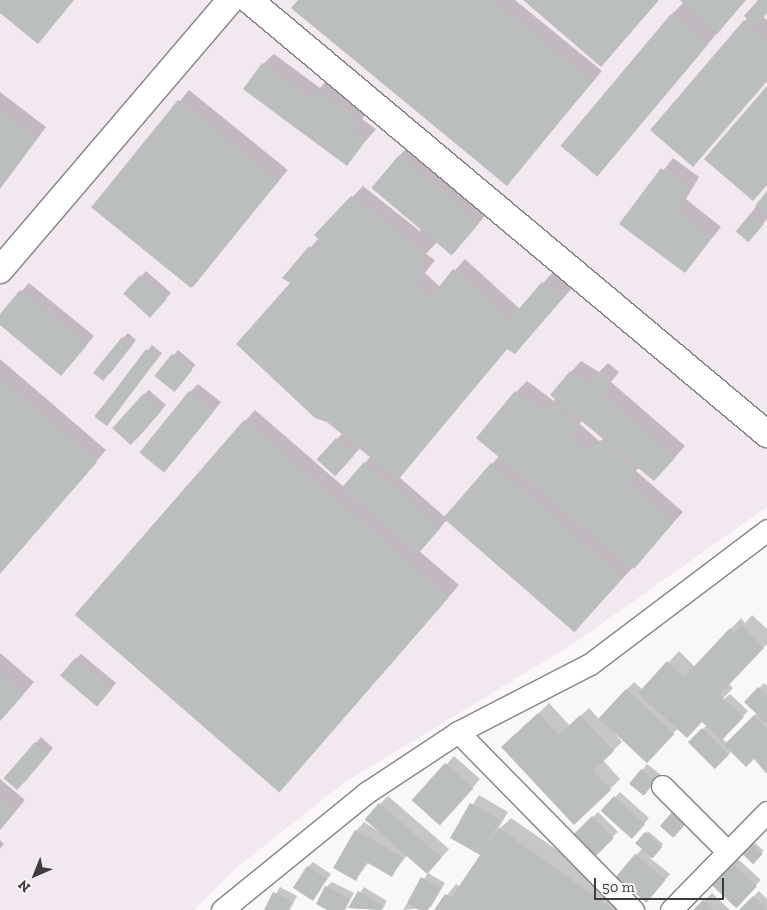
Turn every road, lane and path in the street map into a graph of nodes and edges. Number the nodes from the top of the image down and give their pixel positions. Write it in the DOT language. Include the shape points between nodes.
graph roads {
  1 [pos="231,0"];
  2 [pos="249,0"];
  3 [pos="0,270"];
  4 [pos="767,434"];
  5 [pos="767,530"];
  6 [pos="458,732"];
  7 [pos="662,786"];
  8 [pos="763,822"];
  9 [pos="728,852"];
  10 [pos="223,910"];
  11 [pos="633,910"];
  12 [pos="671,910"];
  1 -- 3 [label="street"];
  2 -- 4 [label="street"];
  5 -- 6 [label="street" via="590,664"];
  6 -- 10 [label="street" via="366,793"];
  6 -- 11 [label="street"];
  7 -- 9 [label="street"];
  8 -- 9 [label="street"];
  9 -- 12 [label="street"];
}
